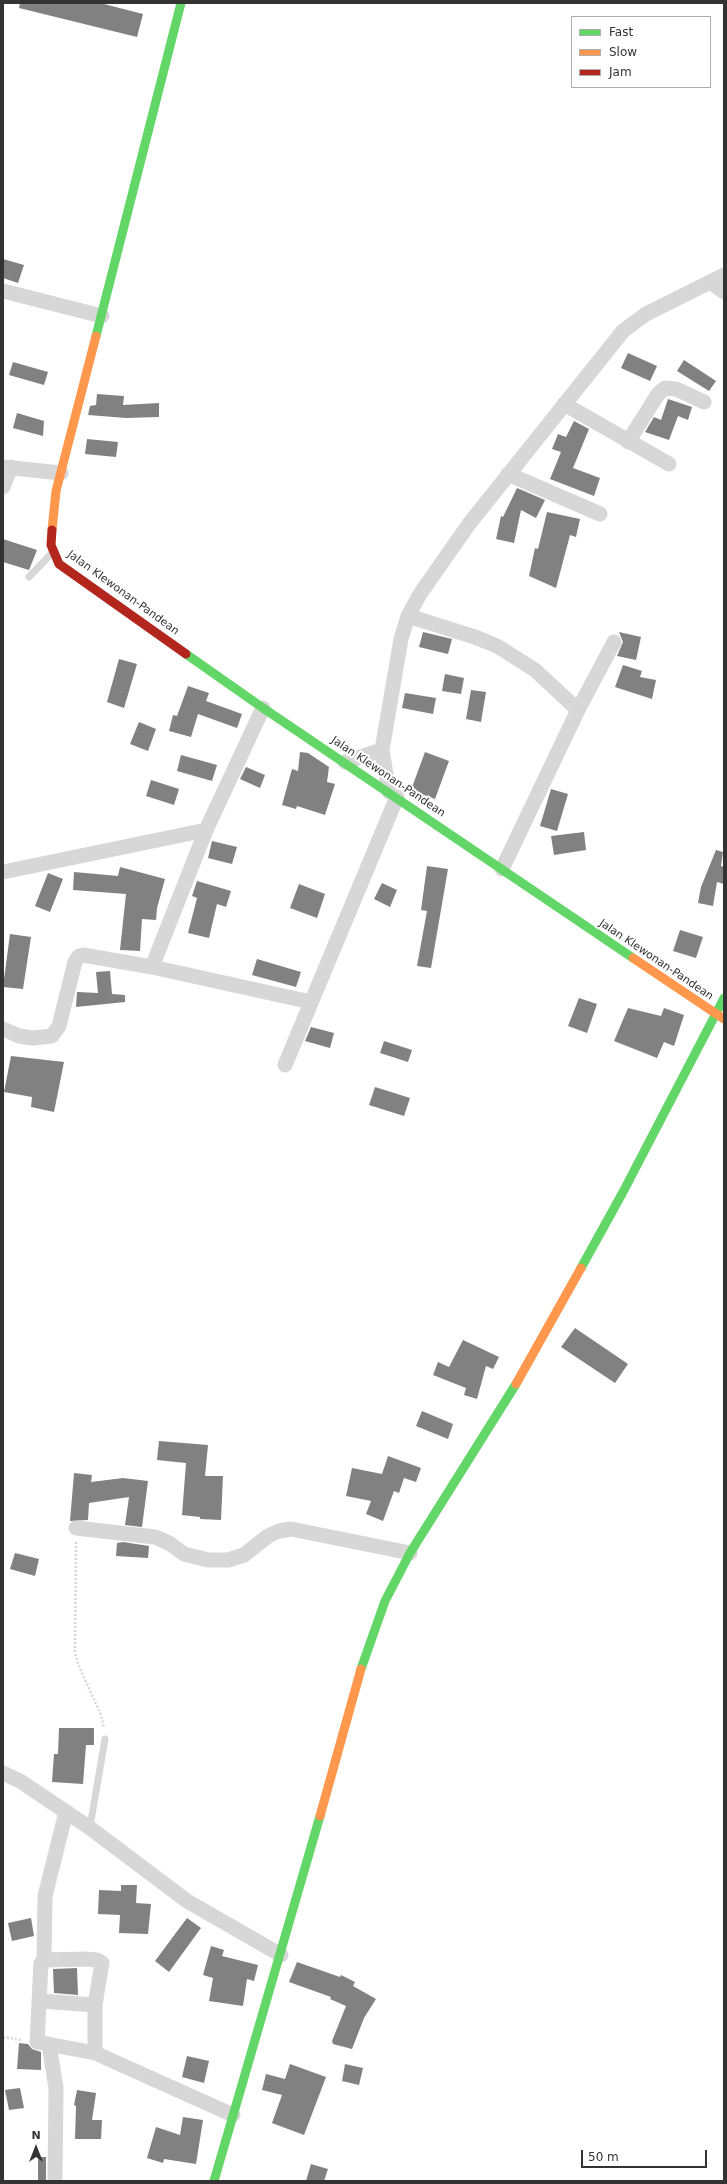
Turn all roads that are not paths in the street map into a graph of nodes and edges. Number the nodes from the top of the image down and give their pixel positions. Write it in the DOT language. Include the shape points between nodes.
graph roads {
  1 [pos="182,3"];
  2 [pos="724,275"];
  3 [pos="710,282"];
  4 [pos="3,291"];
  5 [pos="724,292"];
  6 [pos="102,316"];
  7 [pos="704,402"];
  8 [pos="564,404"];
  9 [pos="628,442"];
  10 [pos="669,464"];
  11 [pos="7,467"];
  12 [pos="61,473"];
  13 [pos="508,474"];
  14 [pos="3,487"];
  15 [pos="600,514"];
  16 [pos="52,549"];
  17 [pos="29,577"];
  18 [pos="408,616"];
  19 [pos="614,642"];
  20 [pos="264,708"];
  21 [pos="578,710"];
  22 [pos="382,750"];
  23 [pos="345,762"];
  24 [pos="393,795"];
  25 [pos="206,830"];
  26 [pos="502,869"];
  27 [pos="3,872"];
  28 [pos="152,967"];
  29 [pos="724,998"];
  30 [pos="311,1002"];
  31 [pos="715,1014"];
  32 [pos="724,1019"];
  33 [pos="3,1029"];
  34 [pos="285,1065"];
  35 [pos="76,1528"];
  36 [pos="410,1553"];
  37 [pos="105,1739"];
  38 [pos="3,1772"];
  39 [pos="66,1812"];
  40 [pos="90,1828"];
  41 [pos="281,1954"];
  42 [pos="44,1961"];
  43 [pos="40,2001"];
  44 [pos="95,2005"];
  45 [pos="49,2044"];
  46 [pos="95,2053"];
  47 [pos="233,2115"];
  48 [pos="55,2181"];
  49 [pos="214,2181"];
  1 -- 6 [label="street"];
  2 -- 3 [label="street"];
  3 -- 5 [label="street"];
  3 -- 8 [label="street" via="633,322"];
  4 -- 6 [label="street"];
  6 -- 12 [label="street"];
  7 -- 9 [label="street" via="676,389 665,388 658,394"];
  8 -- 9 [label="street"];
  8 -- 13 [label="street"];
  9 -- 10 [label="street"];
  11 -- 12 [label="street"];
  11 -- 14 [label="street"];
  12 -- 16 [label="street" via="56,491"];
  13 -- 15 [label="street"];
  13 -- 18 [label="street" via="465,530 420,594"];
  16 -- 17 [label="lane"];
  16 -- 20 [label="street, Jalan Klewonan-Pandean" via="59,564"];
  18 -- 21 [label="street" via="497,646 535,670"];
  18 -- 22 [label="street" via="397,657"];
  19 -- 21 [label="street"];
  20 -- 23 [label="street, Jalan Klewonan-Pandean"];
  20 -- 25 [label="street"];
  21 -- 26 [label="street"];
  22 -- 23 [label="street"];
  22 -- 24 [label="street"];
  23 -- 24 [label="street, Jalan Klewonan-Pandean"];
  24 -- 26 [label="street, Jalan Klewonan-Pandean"];
  24 -- 30 [label="street"];
  25 -- 27 [label="street"];
  25 -- 28 [label="street"];
  26 -- 31 [label="street, Jalan Klewonan-Pandean"];
  28 -- 30 [label="street"];
  28 -- 33 [label="street" via="88,955 79,956 75,962 59,1026 52,1036 19,1036"];
  29 -- 31 [label="street"];
  30 -- 34 [label="street"];
  31 -- 32 [label="street, Jalan Klewonan-Pandean"];
  31 -- 36 [label="street" via="623,1192 513,1389"];
  35 -- 36 [label="street" via="155,1537 184,1554 208,1560 228,1560 244,1555 268,1536 291,1529"];
  36 -- 41 [label="street" via="385,1601 366,1650"];
  37 -- 40 [label="lane"];
  38 -- 39 [label="street"];
  39 -- 40 [label="street"];
  39 -- 42 [label="street" via="45,1896"];
  40 -- 41 [label="street" via="187,1901"];
  41 -- 47 [label="street"];
  42 -- 43 [label="street" via="41,1963"];
  42 -- 44 [label="street" via="100,1961 102,1966"];
  43 -- 44 [label="street"];
  43 -- 45 [label="street" via="38,2042"];
  44 -- 46 [label="street"];
  45 -- 46 [label="street"];
  45 -- 48 [label="street" via="56,2088"];
  46 -- 47 [label="street"];
  47 -- 49 [label="street"];
}
